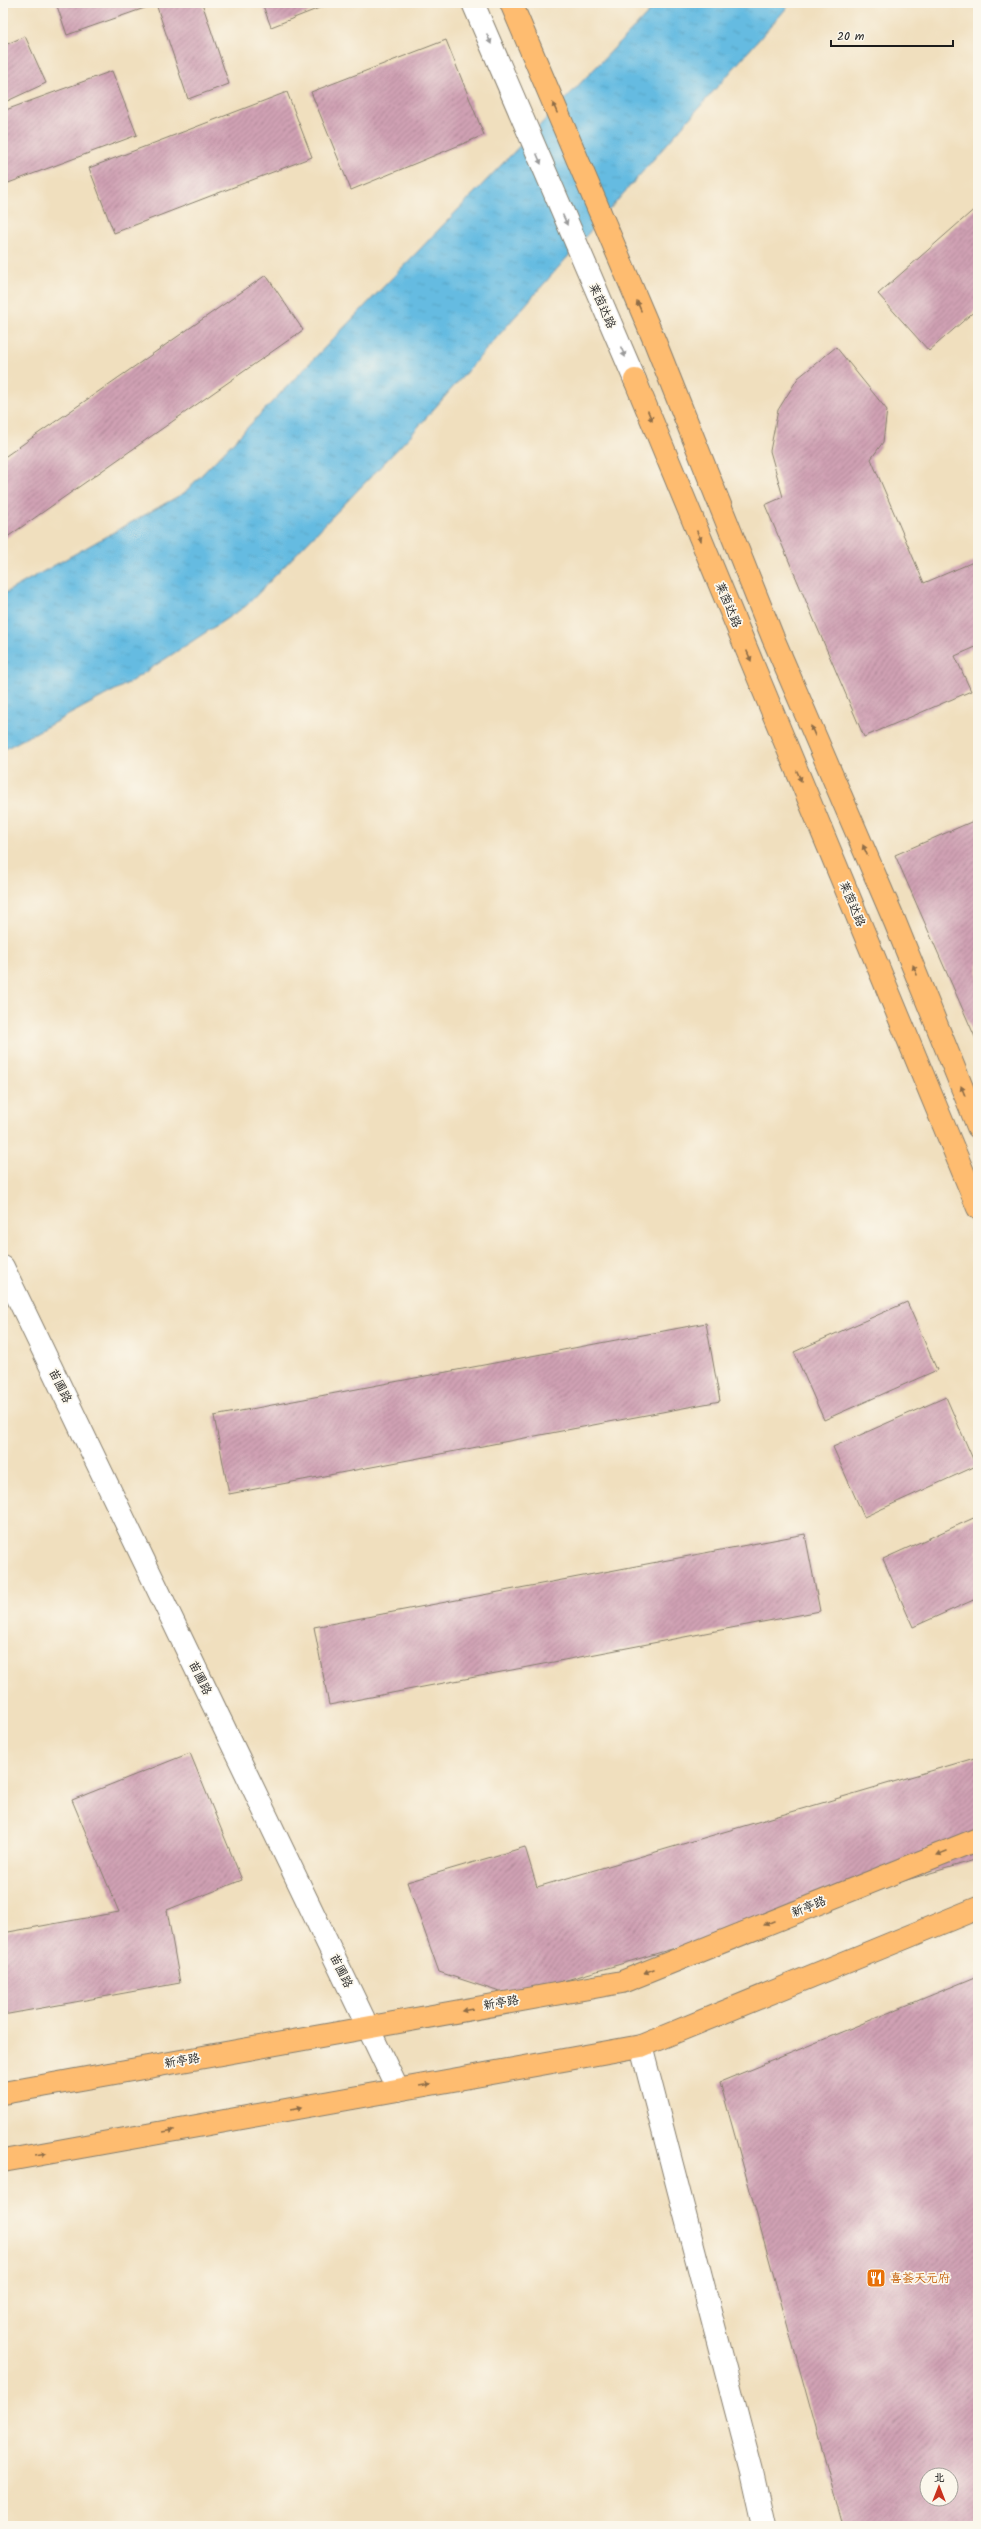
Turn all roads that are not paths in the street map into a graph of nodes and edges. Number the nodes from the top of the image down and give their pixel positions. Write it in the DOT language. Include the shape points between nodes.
graph roads {
  1 [pos="474,3"];
  2 [pos="511,3"];
  3 [pos="635,380"];
  4 [pos="978,1127"];
  5 [pos="978,1208"];
  6 [pos="3,1267"];
  7 [pos="978,1839"];
  8 [pos="978,1908"];
  9 [pos="368,2027"];
  10 [pos="641,2046"];
  11 [pos="398,2090"];
  12 [pos="3,2093"];
  13 [pos="3,2161"];
  14 [pos="764,2526"];
  1 -- 3 [label="street, 莱茵达路, one-way"];
  4 -- 2 [label="main road, one-way" via="896,922 773,638 655,342"];
  3 -- 5 [label="main road, 莱茵达路, one-way"];
  6 -- 9 [label="street, 苗圃路"];
  7 -- 9 [label="main road, 新亭路, one-way" via="622,1982"];
  8 -- 10 [label="main road"];
  9 -- 11 [label="street, 苗圃路"];
  9 -- 12 [label="main road, 新亭路"];
  11 -- 10 [label="main road, one-way"];
  10 -- 14 [label="street"];
  13 -- 11 [label="main road, one-way"];
}
